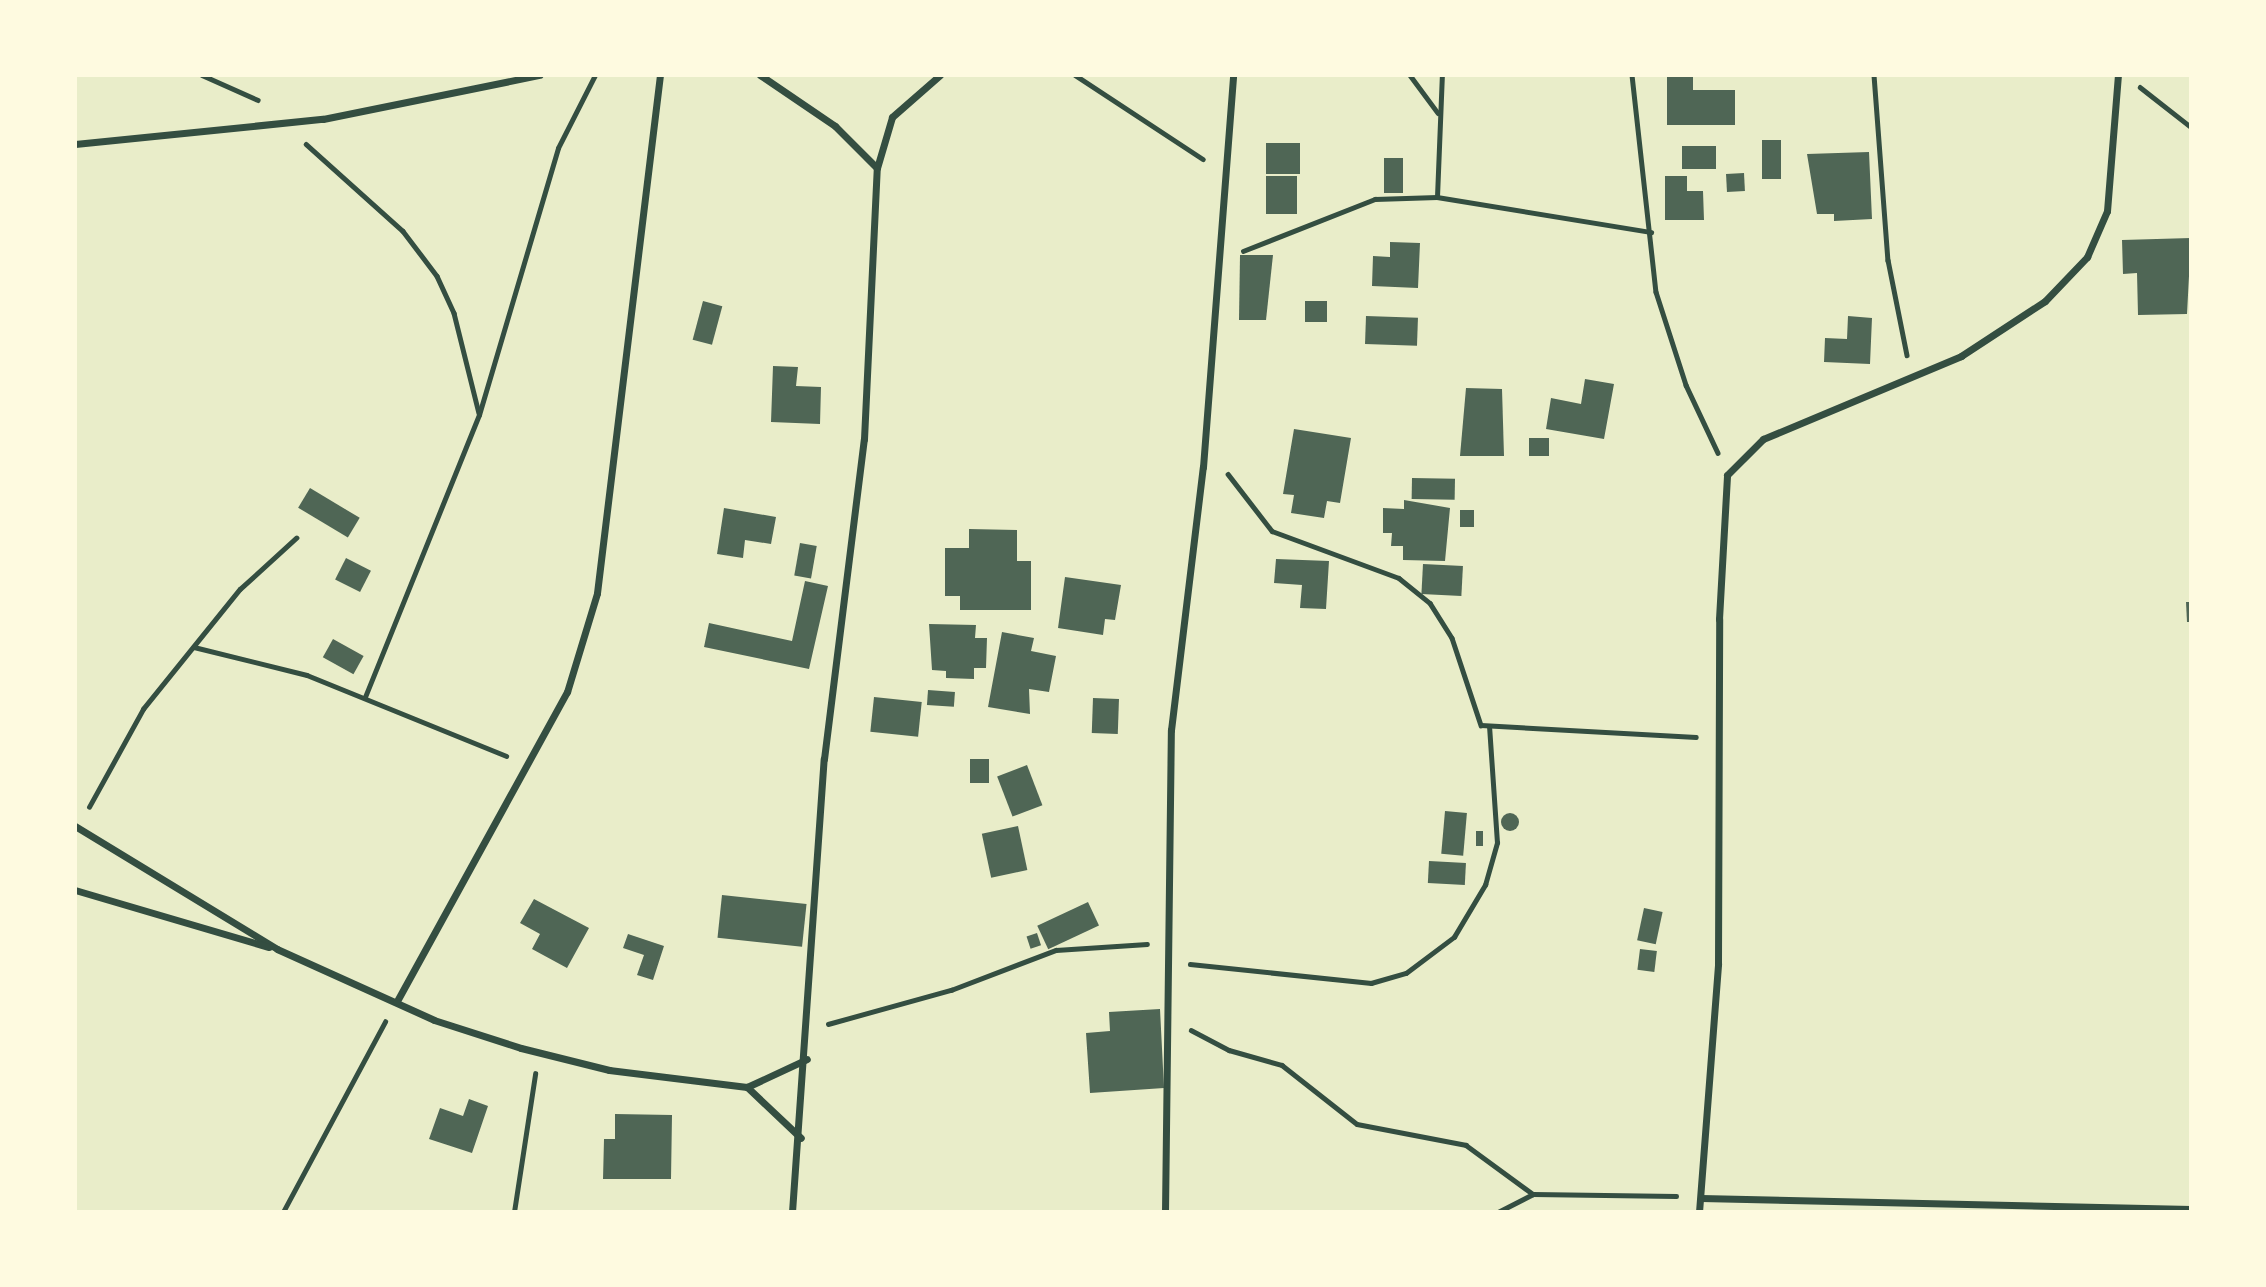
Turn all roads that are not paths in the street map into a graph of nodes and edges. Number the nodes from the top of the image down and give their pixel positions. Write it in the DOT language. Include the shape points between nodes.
graph roads {
  1 [pos="540,75"];
  2 [pos="660,75"];
  3 [pos="760,75"];
  4 [pos="940,75"];
  5 [pos="1233,75"];
  6 [pos="2118,75"];
  7 [pos="75,144"];
  8 [pos="877,168"];
  9 [pos="77,828"];
  10 [pos="75,890"];
  11 [pos="277,949"];
  12 [pos="397,1001"];
  13 [pos="807,1059"];
  14 [pos="747,1087"];
  15 [pos="802,1138"];
  16 [pos="1701,1198"];
  17 [pos="2191,1209"];
  18 [pos="792,1212"];
  19 [pos="1165,1212"];
  20 [pos="1699,1212"];
  1 -- 7 [label="street" via="280,124"];
  2 -- 12 [label="street" via="597,593 567,692"];
  3 -- 8 [label="street" via="835,126"];
  4 -- 8 [label="street" via="892,117"];
  5 -- 19 [label="street" via="1205,442 1171,730"];
  6 -- 16 [label="street" via="2107,211 2087,257 2045,301 1961,356 1763,439 1727,475 1718,964"];
  8 -- 13 [label="street" via="864,439 824,759"];
  9 -- 11 [label="street"];
  10 -- 11 [label="street"];
  11 -- 12 [label="street"];
  12 -- 14 [label="street" via="434,1020 609,1070"];
  13 -- 14 [label="street"];
  13 -- 15 [label="street"];
  14 -- 15 [label="street"];
  15 -- 18 [label="street"];
  16 -- 17 [label="street"];
  16 -- 20 [label="street"];
}
